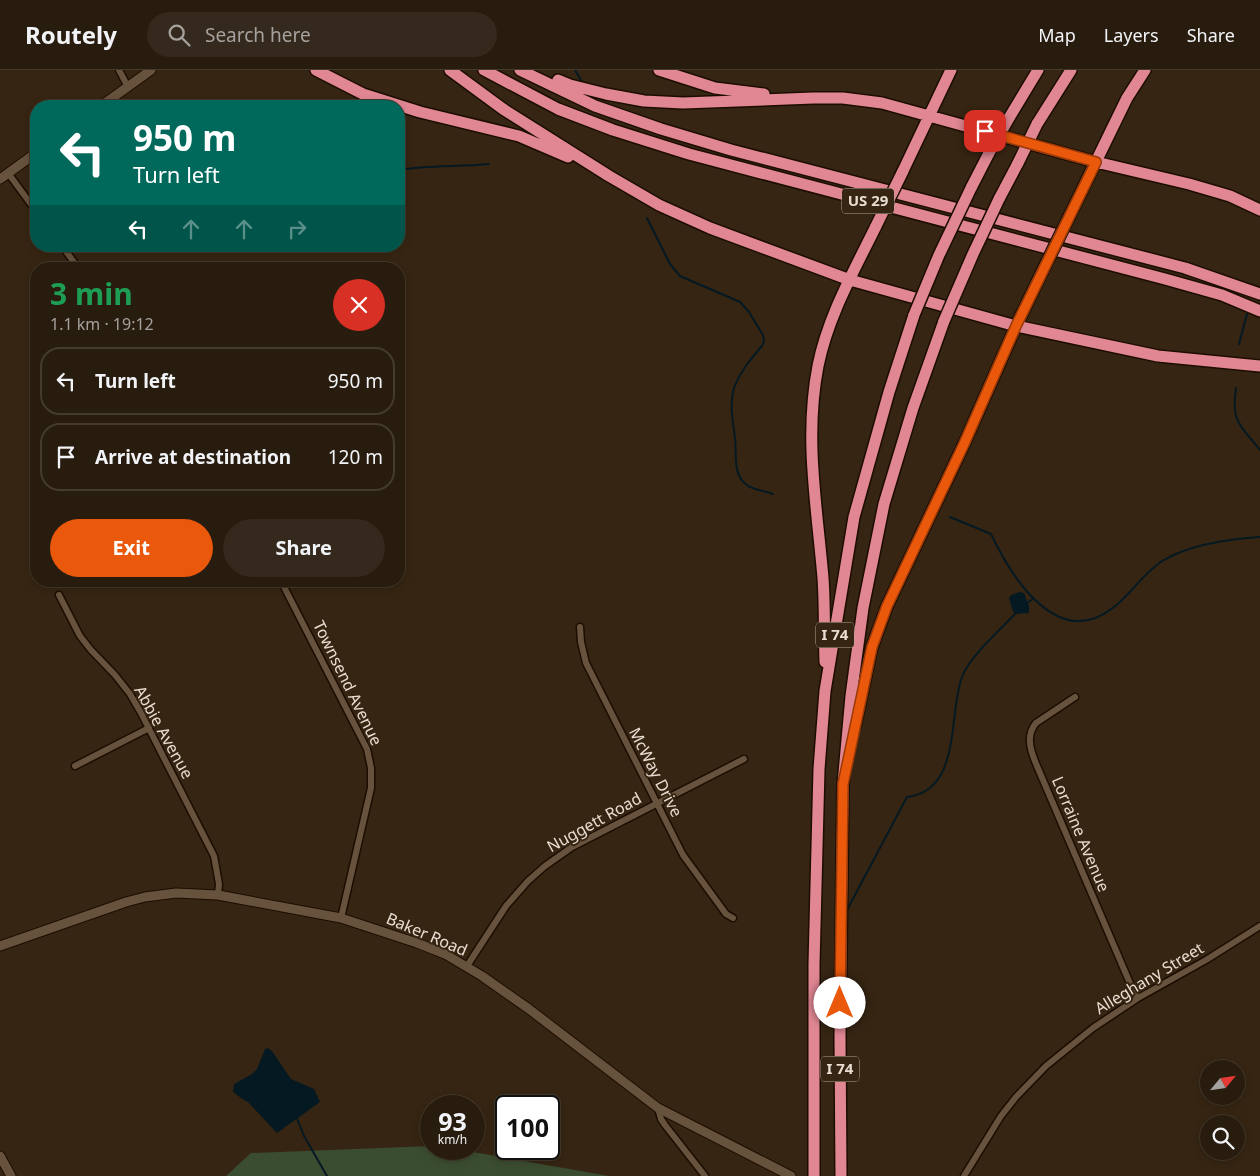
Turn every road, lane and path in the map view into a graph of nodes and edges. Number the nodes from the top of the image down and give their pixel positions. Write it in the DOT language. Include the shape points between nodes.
graph roads {
  1 [pos="119,70"];
  2 [pos="151,70"];
  3 [pos="316,70"];
  4 [pos="450,70"];
  5 [pos="484,70"];
  6 [pos="520,70"];
  7 [pos="534,70"];
  8 [pos="659,70"];
  9 [pos="951,70"];
  10 [pos="1038,70"];
  11 [pos="1072,70"];
  12 [pos="1145,70"];
  13 [pos="128,87"];
  14 [pos="804,98"];
  15 [pos="110,100"];
  16 [pos="382,100"];
  17 [pos="405,107"];
  18 [pos="929,115"];
  19 [pos="30,157"];
  20 [pos="1096,162"];
  21 [pos="8,173"];
  22 [pos="609,176"];
  23 [pos="0,179"];
  24 [pos="30,203"];
  25 [pos="1260,210"];
  26 [pos="850,280"];
  27 [pos="1260,294"];
  28 [pos="1260,311"];
  29 [pos="1016,326"];
  30 [pos="1260,366"];
  31 [pos="285,587"];
  32 [pos="59,595"];
  33 [pos="580,627"];
  34 [pos="826,691"];
  35 [pos="1075,697"];
  36 [pos="149,728"];
  37 [pos="744,759"];
  38 [pos="75,766"];
  39 [pos="843,784"];
  40 [pos="656,803"];
  41 [pos="218,894"];
  42 [pos="341,918"];
  43 [pos="733,918"];
  44 [pos="1260,926"];
  45 [pos="0,946"];
  46 [pos="467,966"];
  47 [pos="1138,998"];
  48 [pos="658,1108"];
  49 [pos="0,1156"];
  50 [pos="11,1176"];
  51 [pos="705,1176"];
  52 [pos="791,1176"];
  53 [pos="814,1176"];
  54 [pos="841,1176"];
  55 [pos="964,1176"];
  1 -- 13 [label="street"];
  2 -- 13 [label="street"];
  3 -- 16 [label="highway"];
  4 -- 22 [label="highway" via="503,109"];
  5 -- 28 [label="highway, US 29" via="558,109 680,152 1165,279"];
  6 -- 27 [label="highway, US 29" via="595,106 660,129 1185,268"];
  7 -- 14 [label="highway" via="570,85 644,101 683,104"];
  8 -- 14 [label="highway" via="715,88"];
  9 -- 18 [label="highway"];
  10 -- 34 [label="highway, I 74, bridge" via="971,188 914,315 854,517"];
  11 -- 39 [label="highway, I 74, bridge" via="1037,124 972,254 913,408 884,504 862,608"];
  12 -- 20 [label="highway"];
  13 -- 15 [label="street"];
  14 -- 18 [label="highway" via="868,101"];
  17 -- 22 [label="highway" via="519,136"];
  18 -- 20 [label="highway"];
  18 -- 26 [label="highway, bridge"];
  19 -- 21 [label="street"];
  20 -- 25 [label="highway" via="1230,196"];
  20 -- 29 [label="highway, bridge"];
  21 -- 23 [label="street"];
  21 -- 24 [label="street"];
  22 -- 26 [label="highway" via="659,205 710,228"];
  26 -- 29 [label="highway"];
  26 -- 34 [label="highway" via="830,324 818,364 812,403 811,456 823,580"];
  29 -- 30 [label="highway" via="1158,356"];
  29 -- 39 [label="highway" via="887,606 872,647"];
  31 -- 42 [label="street, Townsend Avenue" via="367,749 371,768 371,788"];
  32 -- 36 [label="street, Abbie Avenue" via="80,636 130,694"];
  33 -- 40 [label="street, McWay Drive" via="586,663"];
  34 -- 53 [label="highway, I 74" via="819,769 814,964"];
  35 -- 47 [label="street, Lorraine Avenue" via="1032,727 1030,746"];
  36 -- 38 [label="street"];
  36 -- 41 [label="street, Abbie Avenue" via="214,856"];
  37 -- 40 [label="street, Nuggett Road"];
  39 -- 54 [label="highway, I 74"];
  40 -- 43 [label="street, McWay Drive" via="683,855 726,914"];
  40 -- 46 [label="street, Nuggett Road" via="572,847 544,866 506,906"];
  41 -- 42 [label="street, Baker Road"];
  41 -- 45 [label="street, Baker Road" via="176,893 126,902"];
  42 -- 46 [label="street, Baker Road" via="417,943"];
  44 -- 47 [label="street, Alleghany Street"];
  46 -- 48 [label="street, Baker Road"];
  47 -- 55 [label="street, Alleghany Street" via="1093,1028 1046,1066 1016,1097"];
  48 -- 51 [label="street" via="661,1120"];
  48 -- 52 [label="street, Baker Road"];
  49 -- 50 [label="street"];
}
